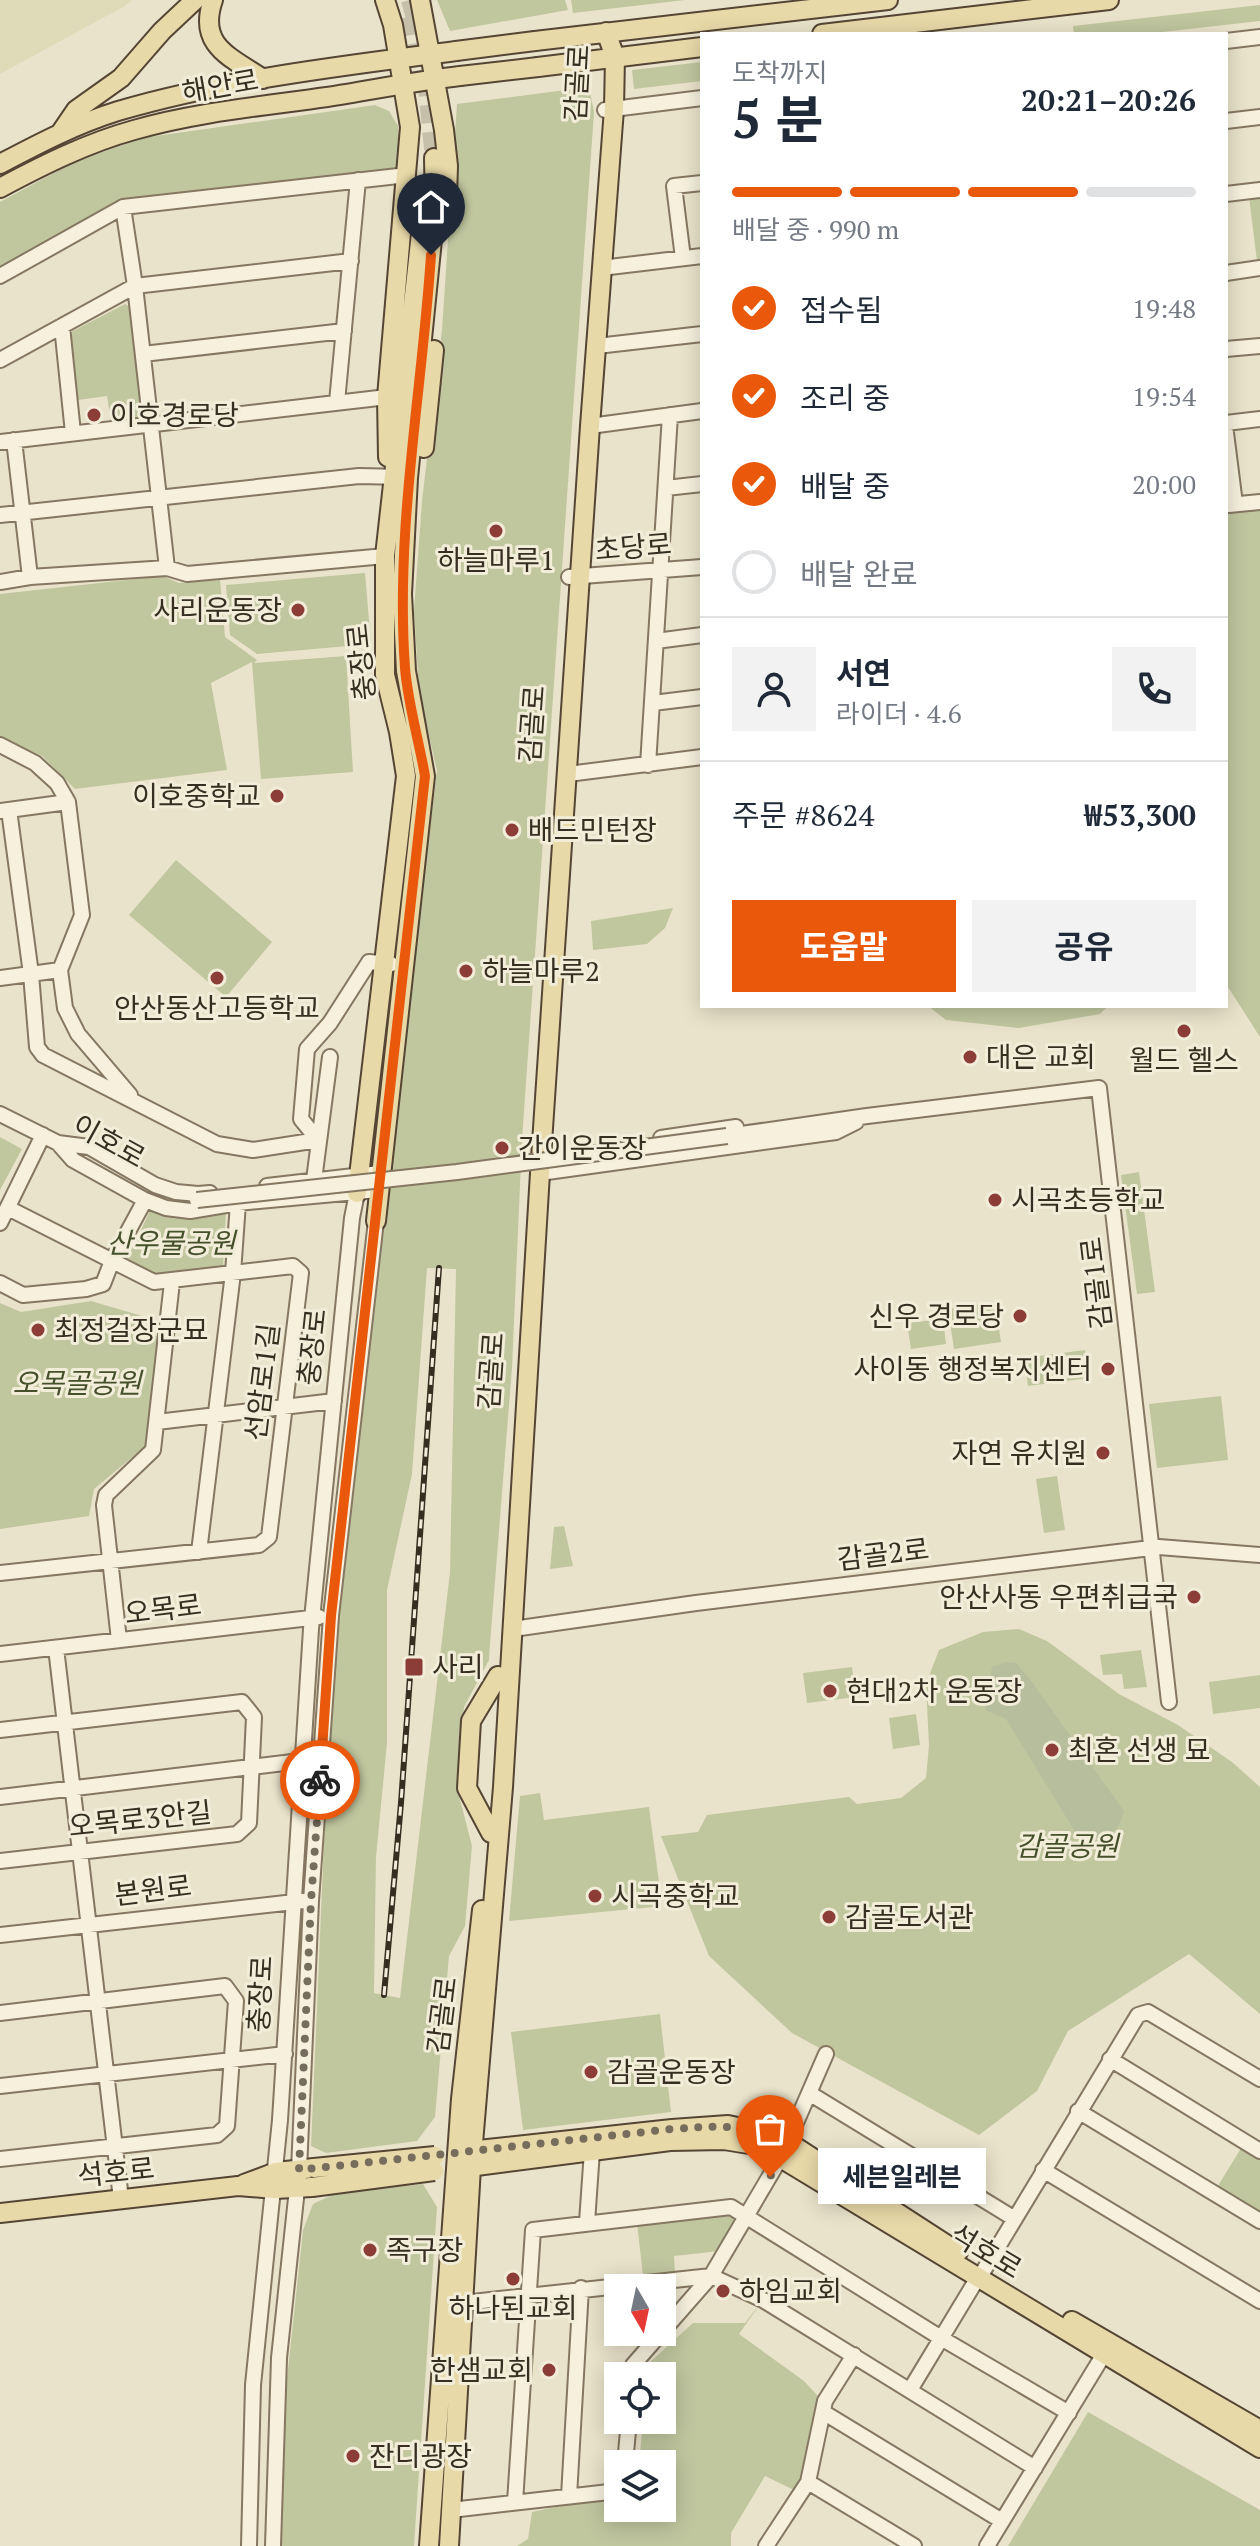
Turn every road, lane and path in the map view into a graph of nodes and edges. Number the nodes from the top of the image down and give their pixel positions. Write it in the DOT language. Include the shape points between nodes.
graph roads {
  1 [pos="195,0"];
  2 [pos="213,0"];
  3 [pos="385,0"];
  4 [pos="420,0"];
  5 [pos="888,0"];
  6 [pos="1109,0"];
  7 [pos="819,4"];
  8 [pos="606,32"];
  9 [pos="822,32"];
  10 [pos="839,32"];
  11 [pos="1260,37"];
  12 [pos="1228,41"];
  13 [pos="700,47"];
  14 [pos="432,54"];
  15 [pos="610,57"];
  16 [pos="400,59"];
  17 [pos="263,79"];
  18 [pos="436,79"];
  19 [pos="403,83"];
  20 [pos="337,96"];
  21 [pos="700,98"];
  22 [pos="610,109"];
  23 [pos="1260,117"];
  24 [pos="1228,121"];
  25 [pos="410,127"];
  26 [pos="61,132"];
  27 [pos="429,158"];
  28 [pos="0,164"];
  29 [pos="407,175"];
  30 [pos="358,180"];
  31 [pos="700,183"];
  32 [pos="0,188"];
  33 [pos="1260,190"];
  34 [pos="1228,194"];
  35 [pos="123,207"];
  36 [pos="700,256"];
  37 [pos="683,258"];
  38 [pos="351,261"];
  39 [pos="601,268"];
  40 [pos="1260,268"];
  41 [pos="1228,273"];
  42 [pos="0,276"];
  43 [pos="135,286"];
  44 [pos="62,326"];
  45 [pos="344,331"];
  46 [pos="700,334"];
  47 [pos="597,346"];
  48 [pos="1260,346"];
  49 [pos="1228,349"];
  50 [pos="143,354"];
  51 [pos="1,355"];
  52 [pos="387,397"];
  53 [pos="337,402"];
  54 [pos="700,411"];
  55 [pos="670,415"];
  56 [pos="1260,419"];
  57 [pos="1228,423"];
  58 [pos="150,424"];
  59 [pos="590,426"];
  60 [pos="73,433"];
  61 [pos="7,441"];
  62 [pos="1228,469"];
  63 [pos="401,477"];
  64 [pos="700,484"];
  65 [pos="666,488"];
  66 [pos="159,498"];
  67 [pos="1260,502"];
  68 [pos="1230,505"];
  69 [pos="24,512"];
  70 [pos="0,515"];
  71 [pos="385,556"];
  72 [pos="700,567"];
  73 [pos="167,568"];
  74 [pos="659,572"];
  75 [pos="30,577"];
  76 [pos="575,578"];
  77 [pos="0,582"];
  78 [pos="700,635"];
  79 [pos="656,641"];
  80 [pos="700,697"];
  81 [pos="653,703"];
  82 [pos="0,745"];
  83 [pos="700,757"];
  84 [pos="648,765"];
  85 [pos="568,774"];
  86 [pos="68,802"];
  87 [pos="5,811"];
  88 [pos="383,962"];
  89 [pos="405,966"];
  90 [pos="60,970"];
  91 [pos="31,974"];
  92 [pos="0,978"];
  93 [pos="330,1057"];
  94 [pos="135,1102"];
  95 [pos="0,1114"];
  96 [pos="867,1116"];
  97 [pos="43,1135"];
  98 [pos="727,1136"];
  99 [pos="318,1140"];
  100 [pos="58,1143"];
  101 [pos="538,1164"];
  102 [pos="314,1180"];
  103 [pos="379,1181"];
  104 [pos="359,1183"];
  105 [pos="145,1200"];
  106 [pos="238,1203"];
  107 [pos="8,1208"];
  108 [pos="376,1221"];
  109 [pos="0,1223"];
  110 [pos="112,1261"];
  111 [pos="233,1273"];
  112 [pos="172,1282"];
  113 [pos="0,1283"];
  114 [pos="334,1401"];
  115 [pos="286,1407"];
  116 [pos="215,1414"];
  117 [pos="157,1422"];
  118 [pos="1153,1548"];
  119 [pos="199,1552"];
  120 [pos="1260,1555"];
  121 [pos="110,1559"];
  122 [pos="0,1573"];
  123 [pos="331,1616"];
  124 [pos="313,1618"];
  125 [pos="513,1629"];
  126 [pos="119,1640"];
  127 [pos="56,1648"];
  128 [pos="0,1654"];
  129 [pos="1169,1702"];
  130 [pos="64,1723"];
  131 [pos="0,1730"];
  132 [pos="301,1761"];
  133 [pos="252,1767"];
  134 [pos="72,1789"];
  135 [pos="0,1797"];
  136 [pos="80,1852"];
  137 [pos="0,1861"];
  138 [pos="294,1900"];
  139 [pos="311,1901"];
  140 [pos="87,1924"];
  141 [pos="0,1935"];
  142 [pos="96,2001"];
  143 [pos="0,2013"];
  144 [pos="285,2054"];
  145 [pos="826,2054"];
  146 [pos="233,2058"];
  147 [pos="1110,2059"];
  148 [pos="105,2074"];
  149 [pos="1260,2079"];
  150 [pos="0,2086"];
  151 [pos="809,2093"];
  152 [pos="1078,2111"];
  153 [pos="115,2146"];
  154 [pos="784,2150"];
  155 [pos="592,2151"];
  156 [pos="1260,2151"];
  157 [pos="0,2159"];
  158 [pos="464,2160"];
  159 [pos="1043,2170"];
  160 [pos="306,2178"];
  161 [pos="275,2180"];
  162 [pos="121,2199"];
  163 [pos="0,2213"];
  164 [pos="747,2217"];
  165 [pos="1015,2219"];
  166 [pos="1260,2221"];
  167 [pos="587,2222"];
  168 [pos="981,2274"];
  169 [pos="711,2276"];
  170 [pos="581,2288"];
  171 [pos="1257,2293"];
  172 [pos="529,2295"];
  173 [pos="463,2303"];
  174 [pos="676,2316"];
  175 [pos="941,2338"];
  176 [pos="650,2346"];
  177 [pos="1104,2354"];
  178 [pos="854,2355"];
  179 [pos="636,2362"];
  180 [pos="910,2390"];
  181 [pos="823,2412"];
  182 [pos="1069,2413"];
  183 [pos="1256,2433"];
  184 [pos="1035,2468"];
  185 [pos="808,2482"];
  186 [pos="604,2492"];
  187 [pos="569,2496"];
  188 [pos="515,2502"];
  189 [pos="451,2510"];
  190 [pos="1002,2521"];
  191 [pos="771,2544"];
  192 [pos="249,2546"];
  193 [pos="273,2546"];
  194 [pos="429,2546"];
  195 [pos="449,2546"];
  196 [pos="914,2546"];
  197 [pos="987,2546"];
  1 -- 26 [label="main road" via="121,78 76,110"];
  2 -- 17 [label="main road" via="208,13 212,40"];
  3 -- 16 [label="main road"];
  4 -- 14 [label="main road"];
  5 -- 7 [label="main road"];
  6 -- 10 [label="main road"];
  7 -- 8 [label="main road"];
  7 -- 9 [label="street"];
  8 -- 14 [label="main road, 해안로, bridge"];
  8 -- 15 [label="main road, 감골로"];
  11 -- 12 [label="street"];
  13 -- 15 [label="main road"];
  14 -- 16 [label="main road, 해안로"];
  14 -- 18 [label="main road"];
  15 -- 18 [label="main road, 해안로, bridge"];
  15 -- 22 [label="main road, 감골로"];
  16 -- 17 [label="main road, 해안로"];
  16 -- 19 [label="main road"];
  17 -- 26 [label="main road, 해안로" via="116,112"];
  18 -- 19 [label="main road, 해안로"];
  18 -- 63 [label="main road" via="448,166 446,224 423,455"];
  19 -- 20 [label="main road, 해안로"];
  19 -- 25 [label="main road"];
  20 -- 25 [label="main road" via="387,99 399,107"];
  20 -- 32 [label="main road, 해안로" via="135,129 73,151"];
  21 -- 22 [label="street"];
  22 -- 39 [label="main road, 감골로"];
  22 -- 76 [label="main road, 감골로" via="585,328"];
  23 -- 24 [label="street"];
  25 -- 29 [label="main road"];
  26 -- 28 [label="main road, 해안로"];
  27 -- 63 [label="main road, 충장로" via="435,210 430,278"];
  29 -- 30 [label="street"];
  29 -- 52 [label="main road"];
  30 -- 35 [label="street"];
  30 -- 38 [label="street"];
  31 -- 37 [label="street" via="674,186"];
  33 -- 34 [label="street"];
  35 -- 42 [label="street"];
  35 -- 43 [label="street"];
  36 -- 37 [label="street"];
  37 -- 39 [label="street"];
  38 -- 43 [label="street"];
  38 -- 45 [label="street"];
  39 -- 47 [label="main road, 감골로"];
  40 -- 41 [label="street"];
  43 -- 44 [label="street"];
  43 -- 50 [label="street"];
  44 -- 51 [label="street"];
  44 -- 60 [label="street"];
  45 -- 50 [label="street"];
  45 -- 53 [label="street"];
  46 -- 47 [label="street"];
  47 -- 59 [label="main road, 감골로"];
  48 -- 49 [label="street"];
  50 -- 58 [label="street"];
  52 -- 53 [label="street"];
  52 -- 63 [label="main road" via="386,452"];
  53 -- 58 [label="street"];
  54 -- 55 [label="street"];
  55 -- 59 [label="street"];
  55 -- 65 [label="street"];
  56 -- 57 [label="street"];
  58 -- 60 [label="street"];
  58 -- 66 [label="street"];
  59 -- 76 [label="main road, 감골로"];
  60 -- 61 [label="street"];
  61 -- 69 [label="street"];
  62 -- 68 [label="street"];
  63 -- 66 [label="street" via="359,476"];
  63 -- 71 [label="main road, 충장로"];
  63 -- 89 [label="main road, 충장로" via="406,671 425,776"];
  64 -- 65 [label="street"];
  65 -- 74 [label="street"];
  66 -- 69 [label="street"];
  66 -- 73 [label="street"];
  67 -- 68 [label="street"];
  69 -- 70 [label="street"];
  69 -- 75 [label="street"];
  71 -- 73 [label="street" via="187,574"];
  71 -- 88 [label="main road, 충장로" via="385,675 406,776"];
  72 -- 74 [label="street, 초당로"];
  73 -- 75 [label="street"];
  74 -- 76 [label="street, 초당로"];
  74 -- 79 [label="street"];
  75 -- 77 [label="street"];
  76 -- 85 [label="main road, 감골로"];
  76 -- 101 [label="main road, 감골로"];
  78 -- 79 [label="street"];
  79 -- 81 [label="street"];
  80 -- 81 [label="street"];
  81 -- 84 [label="street"];
  82 -- 86 [label="street" via="35,763"];
  83 -- 84 [label="street"];
  84 -- 85 [label="street"];
  85 -- 101 [label="main road, 감골로"];
  86 -- 87 [label="street"];
  86 -- 90 [label="street" via="82,915"];
  87 -- 91 [label="street"];
  88 -- 89 [label="street"];
  88 -- 99 [label="street" via="369,962 307,1049 301,1119"];
  88 -- 104 [label="main road, 충장로"];
  89 -- 103 [label="main road, 충장로"];
  90 -- 91 [label="street"];
  90 -- 94 [label="street" via="65,1008 78,1034"];
  91 -- 92 [label="street"];
  91 -- 94 [label="street" via="37,1047 43,1055"];
  93 -- 99 [label="street"];
  94 -- 99 [label="street" via="217,1144 253,1150"];
  95 -- 97 [label="street, 이호로"];
  96 -- 98 [label="street, 감골1로"];
  96 -- 101 [label="street" via="836,1132"];
  96 -- 118 [label="street, 감골1로" via="1099,1088"];
  97 -- 100 [label="street, 이호로"];
  97 -- 107 [label="street"];
  98 -- 100 [label="street, 이호로, bridge" via="197,1200 153,1195"];
  99 -- 102 [label="street"];
  100 -- 102 [label="street" via="89,1147 176,1192"];
  100 -- 105 [label="street" via="73,1160"];
  101 -- 125 [label="main road, 감골로"];
  101 -- 158 [label="main road, 감골로" via="498,1676 491,1833 461,2099"];
  102 -- 104 [label="street"];
  103 -- 104 [label="street"];
  103 -- 108 [label="main road, 충장로"];
  104 -- 106 [label="street"];
  104 -- 114 [label="street, 충장로"];
  105 -- 106 [label="street" via="190,1211"];
  105 -- 110 [label="street"];
  106 -- 111 [label="street"];
  107 -- 109 [label="street"];
  107 -- 110 [label="street, 선암로1길"];
  108 -- 123 [label="street, 충장로"];
  110 -- 112 [label="street, 선암로1길" via="154,1282"];
  110 -- 113 [label="street" via="103,1284 86,1289 23,1295"];
  111 -- 112 [label="street, 선암로1길"];
  111 -- 115 [label="street, 선암로1길" via="293,1266 301,1273"];
  111 -- 116 [label="street"];
  112 -- 117 [label="street"];
  114 -- 115 [label="street"];
  114 -- 124 [label="street, 충장로"];
  115 -- 116 [label="street"];
  115 -- 119 [label="street, 선암로1길" via="269,1537 259,1545"];
  116 -- 117 [label="street"];
  116 -- 119 [label="street"];
  117 -- 121 [label="street" via="153,1450 106,1495"];
  118 -- 120 [label="street, 감골2로"];
  118 -- 125 [label="street, 감골2로"];
  118 -- 129 [label="street, 감골1로"];
  119 -- 121 [label="street, 선암로1길"];
  121 -- 122 [label="street, 선암로1길"];
  121 -- 126 [label="street"];
  123 -- 124 [label="street, 오목로"];
  123 -- 139 [label="street, 충장로"];
  124 -- 126 [label="street, 오목로"];
  124 -- 132 [label="street, 충장로"];
  125 -- 158 [label="main road, 감골로" via="494,1911"];
  126 -- 127 [label="street, 오목로"];
  127 -- 128 [label="street, 오목로"];
  127 -- 130 [label="street"];
  130 -- 131 [label="street, 오목로3안길"];
  130 -- 133 [label="street, 오목로3안길" via="242,1702 254,1717"];
  130 -- 134 [label="street"];
  132 -- 133 [label="street"];
  132 -- 138 [label="street, 충장로"];
  133 -- 134 [label="street"];
  133 -- 136 [label="street, 오목로3안길" via="249,1823 237,1834"];
  134 -- 135 [label="street"];
  134 -- 136 [label="street"];
  136 -- 137 [label="street, 오목로3안길"];
  136 -- 140 [label="street"];
  138 -- 139 [label="street, 본원로"];
  138 -- 140 [label="street, 본원로"];
  138 -- 144 [label="street, 충장로"];
  139 -- 160 [label="street, 충장로"];
  140 -- 141 [label="street, 본원로"];
  140 -- 142 [label="street"];
  142 -- 143 [label="street"];
  142 -- 146 [label="street" via="225,1986 236,2001"];
  142 -- 148 [label="street"];
  144 -- 146 [label="street"];
  144 -- 161 [label="street, 충장로"];
  145 -- 151 [label="street"];
  146 -- 148 [label="street"];
  146 -- 153 [label="street" via="227,2126 217,2135"];
  147 -- 149 [label="street" via="1138,2015 1148,2012"];
  147 -- 152 [label="street"];
  147 -- 156 [label="street"];
  148 -- 150 [label="street"];
  148 -- 153 [label="street"];
  151 -- 154 [label="street"];
  151 -- 165 [label="street"];
  152 -- 159 [label="street"];
  152 -- 166 [label="street"];
  153 -- 157 [label="street"];
  153 -- 162 [label="street"];
  154 -- 155 [label="main road, 석호로" via="724,2140"];
  154 -- 158 [label="main road, 석호로" via="770,2134 728,2125"];
  154 -- 164 [label="street"];
  154 -- 168 [label="main road, 석호로"];
  155 -- 158 [label="main road, 석호로"];
  155 -- 167 [label="street"];
  158 -- 160 [label="main road, 석호로, bridge"];
  158 -- 173 [label="main road, 감골로"];
  158 -- 194 [label="main road, 감골로"];
  159 -- 165 [label="street"];
  159 -- 171 [label="street"];
  160 -- 161 [label="main road, 석호로"];
  160 -- 193 [label="street, 충장로" via="279,2358"];
  161 -- 162 [label="main road, 석호로"];
  161 -- 192 [label="street, 충장로" via="253,2385"];
  162 -- 163 [label="main road, 석호로"];
  164 -- 167 [label="street" via="731,2207"];
  164 -- 169 [label="street"];
  164 -- 175 [label="street"];
  165 -- 168 [label="street"];
  167 -- 172 [label="street" via="533,2230"];
  168 -- 175 [label="street"];
  168 -- 177 [label="main road, 석호로"];
  168 -- 183 [label="main road, 석호로"];
  169 -- 170 [label="street"];
  169 -- 174 [label="street"];
  169 -- 178 [label="street" via="763,2300"];
  170 -- 172 [label="street"];
  170 -- 187 [label="street"];
  172 -- 173 [label="street"];
  172 -- 188 [label="street"];
  173 -- 189 [label="main road, 감골로"];
  175 -- 180 [label="street"];
  175 -- 182 [label="street"];
  176 -- 179 [label="street"];
  177 -- 182 [label="street"];
  177 -- 183 [label="main road, 석호로"];
  178 -- 180 [label="street"];
  178 -- 181 [label="street"];
  180 -- 184 [label="street"];
  181 -- 185 [label="street"];
  181 -- 190 [label="street"];
  182 -- 184 [label="street"];
  184 -- 190 [label="street"];
  185 -- 191 [label="street"];
  185 -- 196 [label="street"];
  186 -- 187 [label="street"];
  187 -- 188 [label="street"];
  188 -- 189 [label="street"];
  189 -- 195 [label="main road, 감골로"];
  190 -- 197 [label="street"];
}
